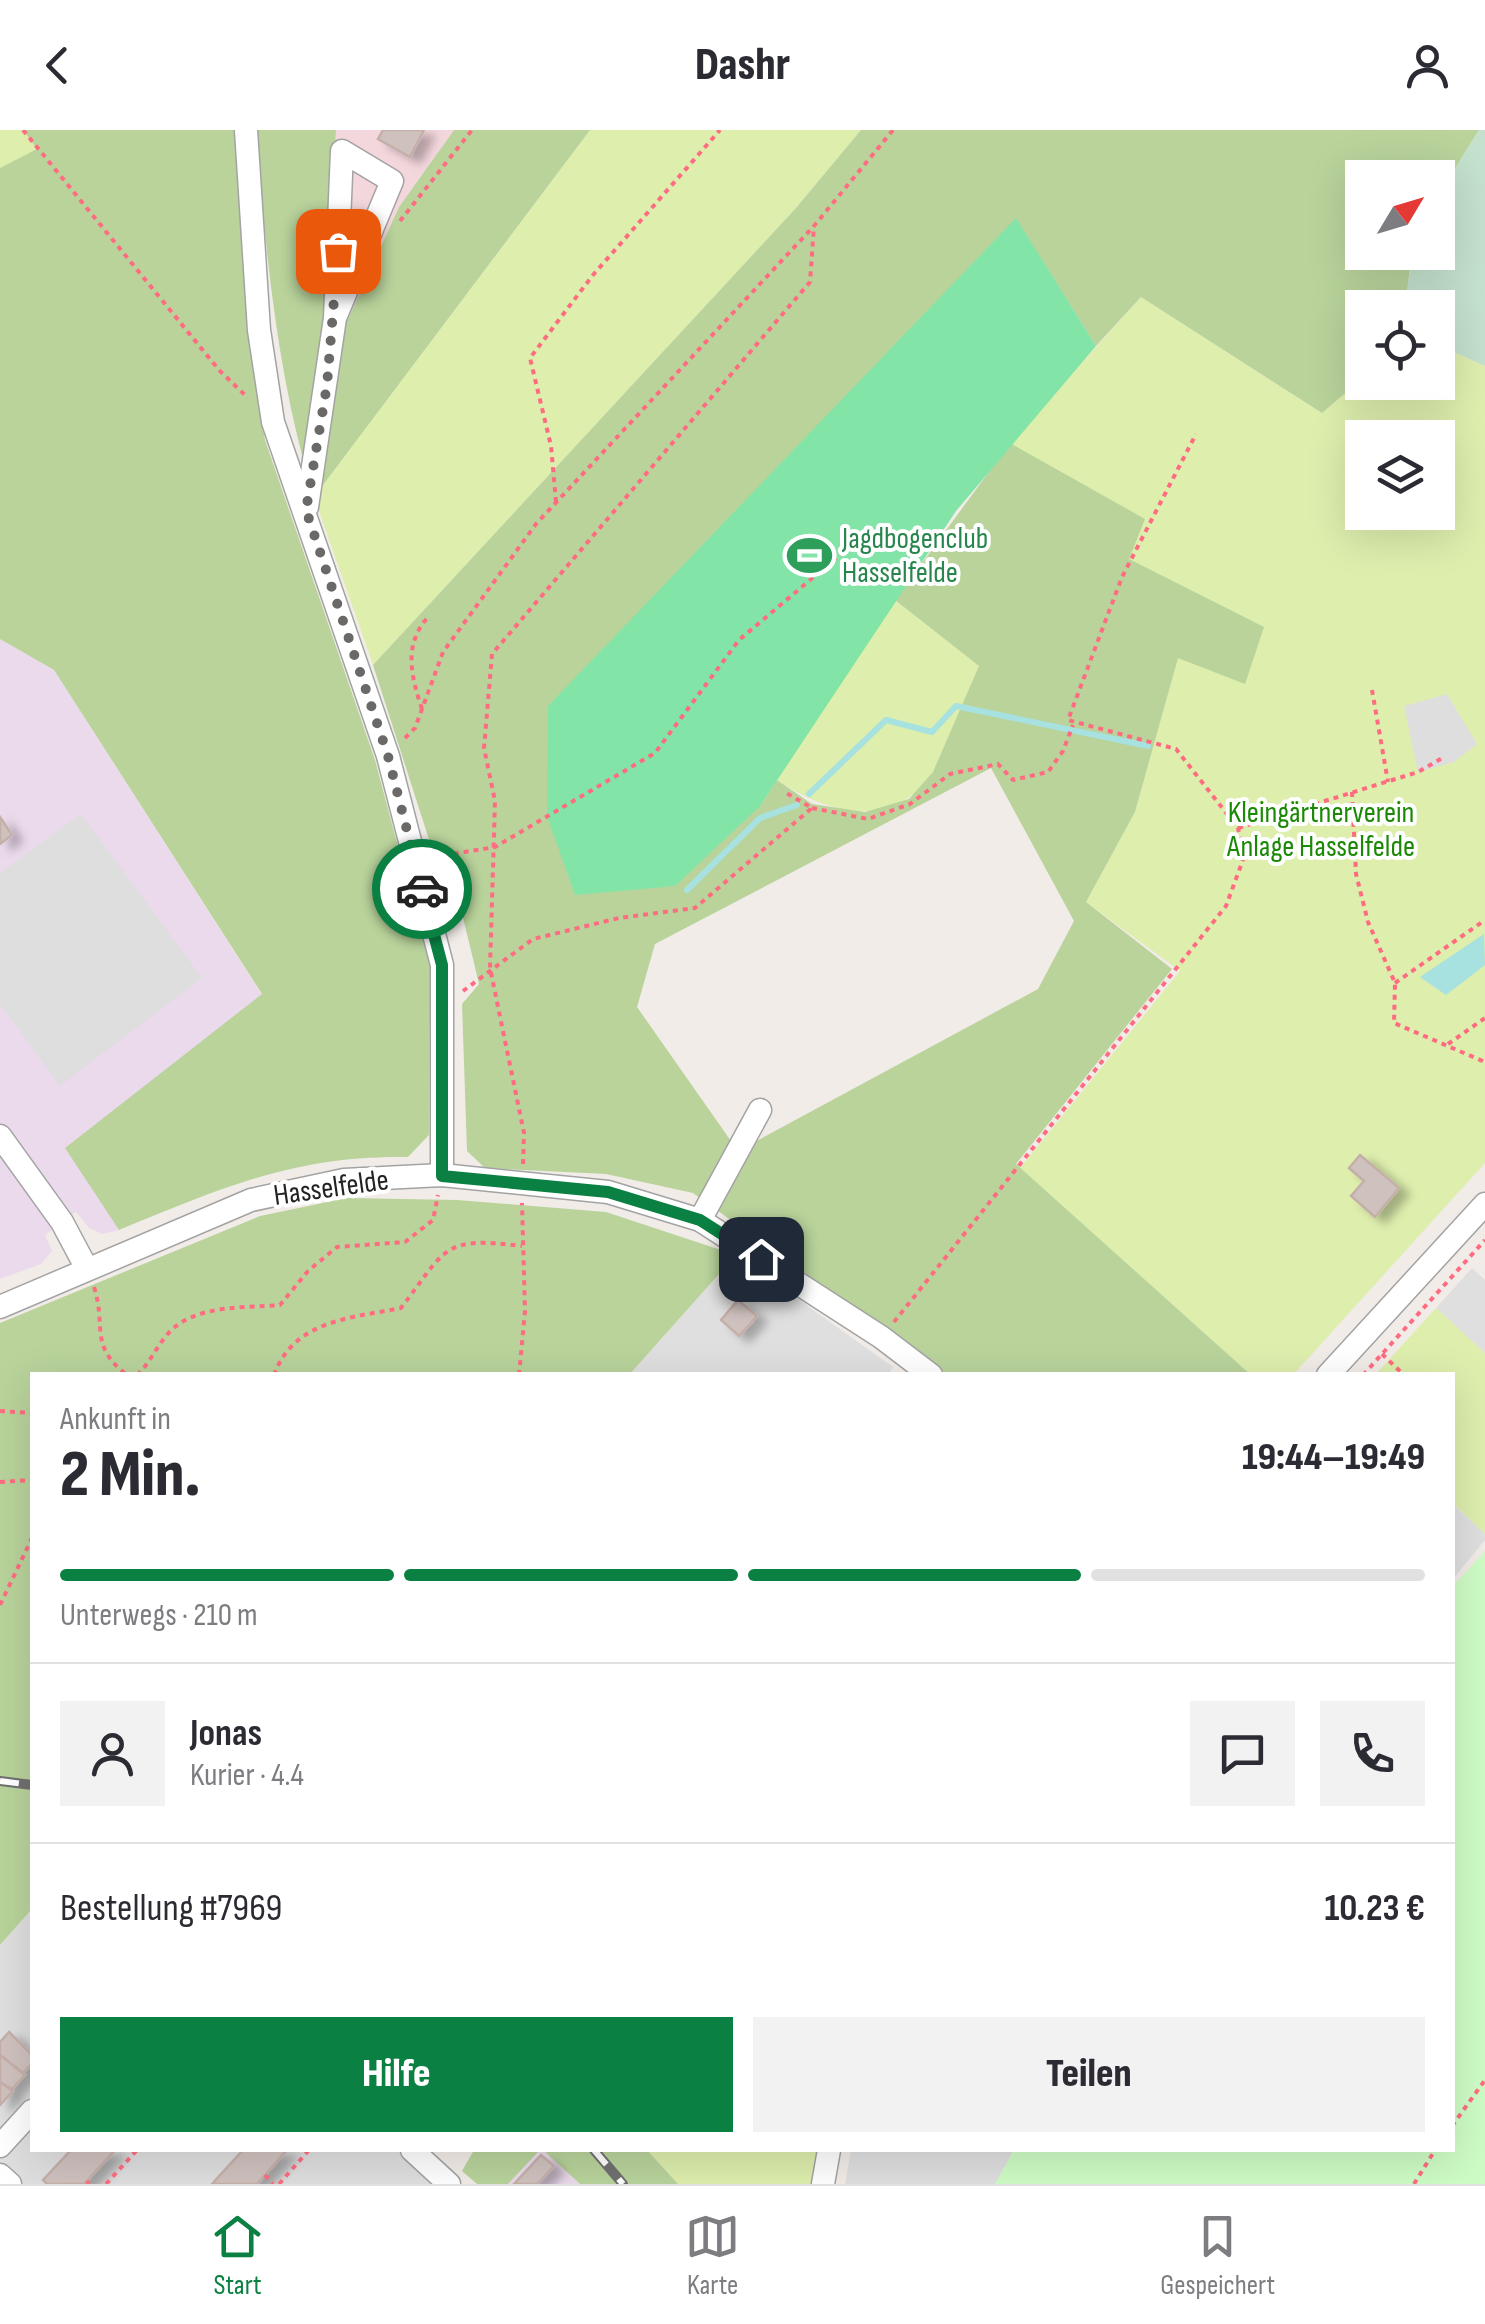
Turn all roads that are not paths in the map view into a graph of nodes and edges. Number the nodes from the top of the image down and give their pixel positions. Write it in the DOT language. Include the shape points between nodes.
graph roads {
  1 [pos="246,130"];
  2 [pos="335,318"];
  3 [pos="306,510"];
  4 [pos="760,1110"];
  5 [pos="0,1136"];
  6 [pos="442,1176"];
  7 [pos="1485,1204"];
  8 [pos="700,1220"];
  9 [pos="87,1269"];
  10 [pos="0,1307"];
  11 [pos="927,1372"];
  12 [pos="1331,1372"];
  13 [pos="30,2113"];
  14 [pos="0,2146"];
  15 [pos="414,2152"];
  16 [pos="829,2152"];
  17 [pos="0,2175"];
  18 [pos="10,2184"];
  19 [pos="449,2184"];
  20 [pos="823,2184"];
  1 -- 3 [label="street" via="272,422"];
  2 -- 2 [label="street" via="342,151 392,181"];
  2 -- 3 [label="street"];
  3 -- 6 [label="street" via="388,756 442,965"];
  4 -- 8 [label="street"];
  5 -- 9 [label="street"];
  6 -- 8 [label="street, Hasselfelde" via="608,1192"];
  6 -- 9 [label="street, Hasselfelde" via="344,1180 251,1200"];
  7 -- 12 [label="street"];
  8 -- 11 [label="street, Hasselfelde"];
  9 -- 10 [label="street, Hasselfelde"];
  13 -- 14 [label="street"];
  15 -- 19 [label="street"];
  16 -- 20 [label="street"];
  17 -- 18 [label="street"];
}
